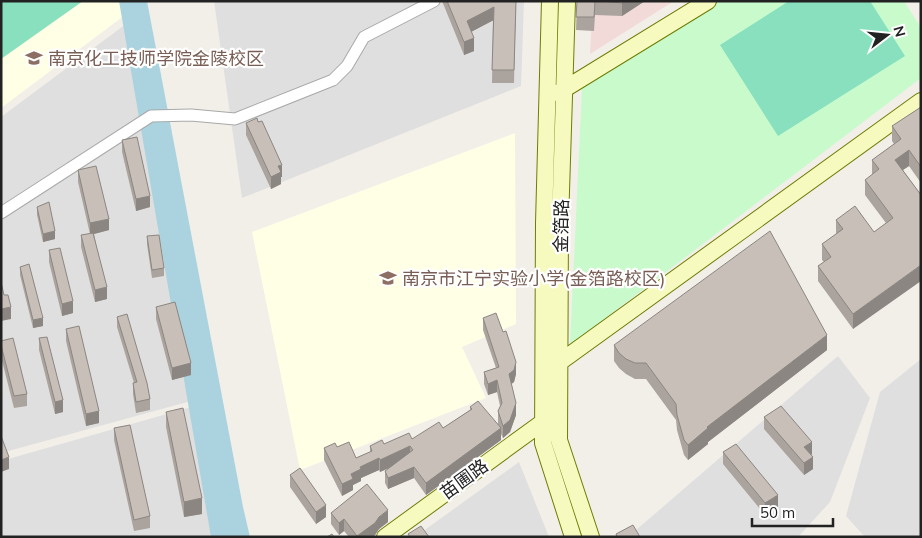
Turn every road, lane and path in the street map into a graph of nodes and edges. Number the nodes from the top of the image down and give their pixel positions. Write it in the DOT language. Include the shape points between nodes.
graph roads {
  1 [pos="434,1"];
  2 [pos="550,1"];
  3 [pos="567,1"];
  4 [pos="690,1"];
  5 [pos="708,1"];
  6 [pos="564,84"];
  7 [pos="548,95"];
  8 [pos="921,101"];
  9 [pos="1,213"];
  10 [pos="560,362"];
  11 [pos="543,422"];
  12 [pos="385,537"];
  13 [pos="573,537"];
  14 [pos="590,537"];
  1 -- 9 [label="street" via="364,37 347,66 333,80 235,119 151,116"];
  2 -- 7 [label="main road, 金箔路"];
  3 -- 6 [label="main road, 金箔路"];
  4 -- 6 [label="main road"];
  5 -- 6 [label="main road"];
  6 -- 7 [label="main road"];
  6 -- 10 [label="main road, 金箔路"];
  7 -- 11 [label="main road, 金箔路"];
  8 -- 10 [label="main road"];
  10 -- 14 [label="main road, 金箔路" via="559,440"];
  11 -- 12 [label="main road, 苗圃路"];
  11 -- 13 [label="main road, 金箔路" via="543,443"];
}
